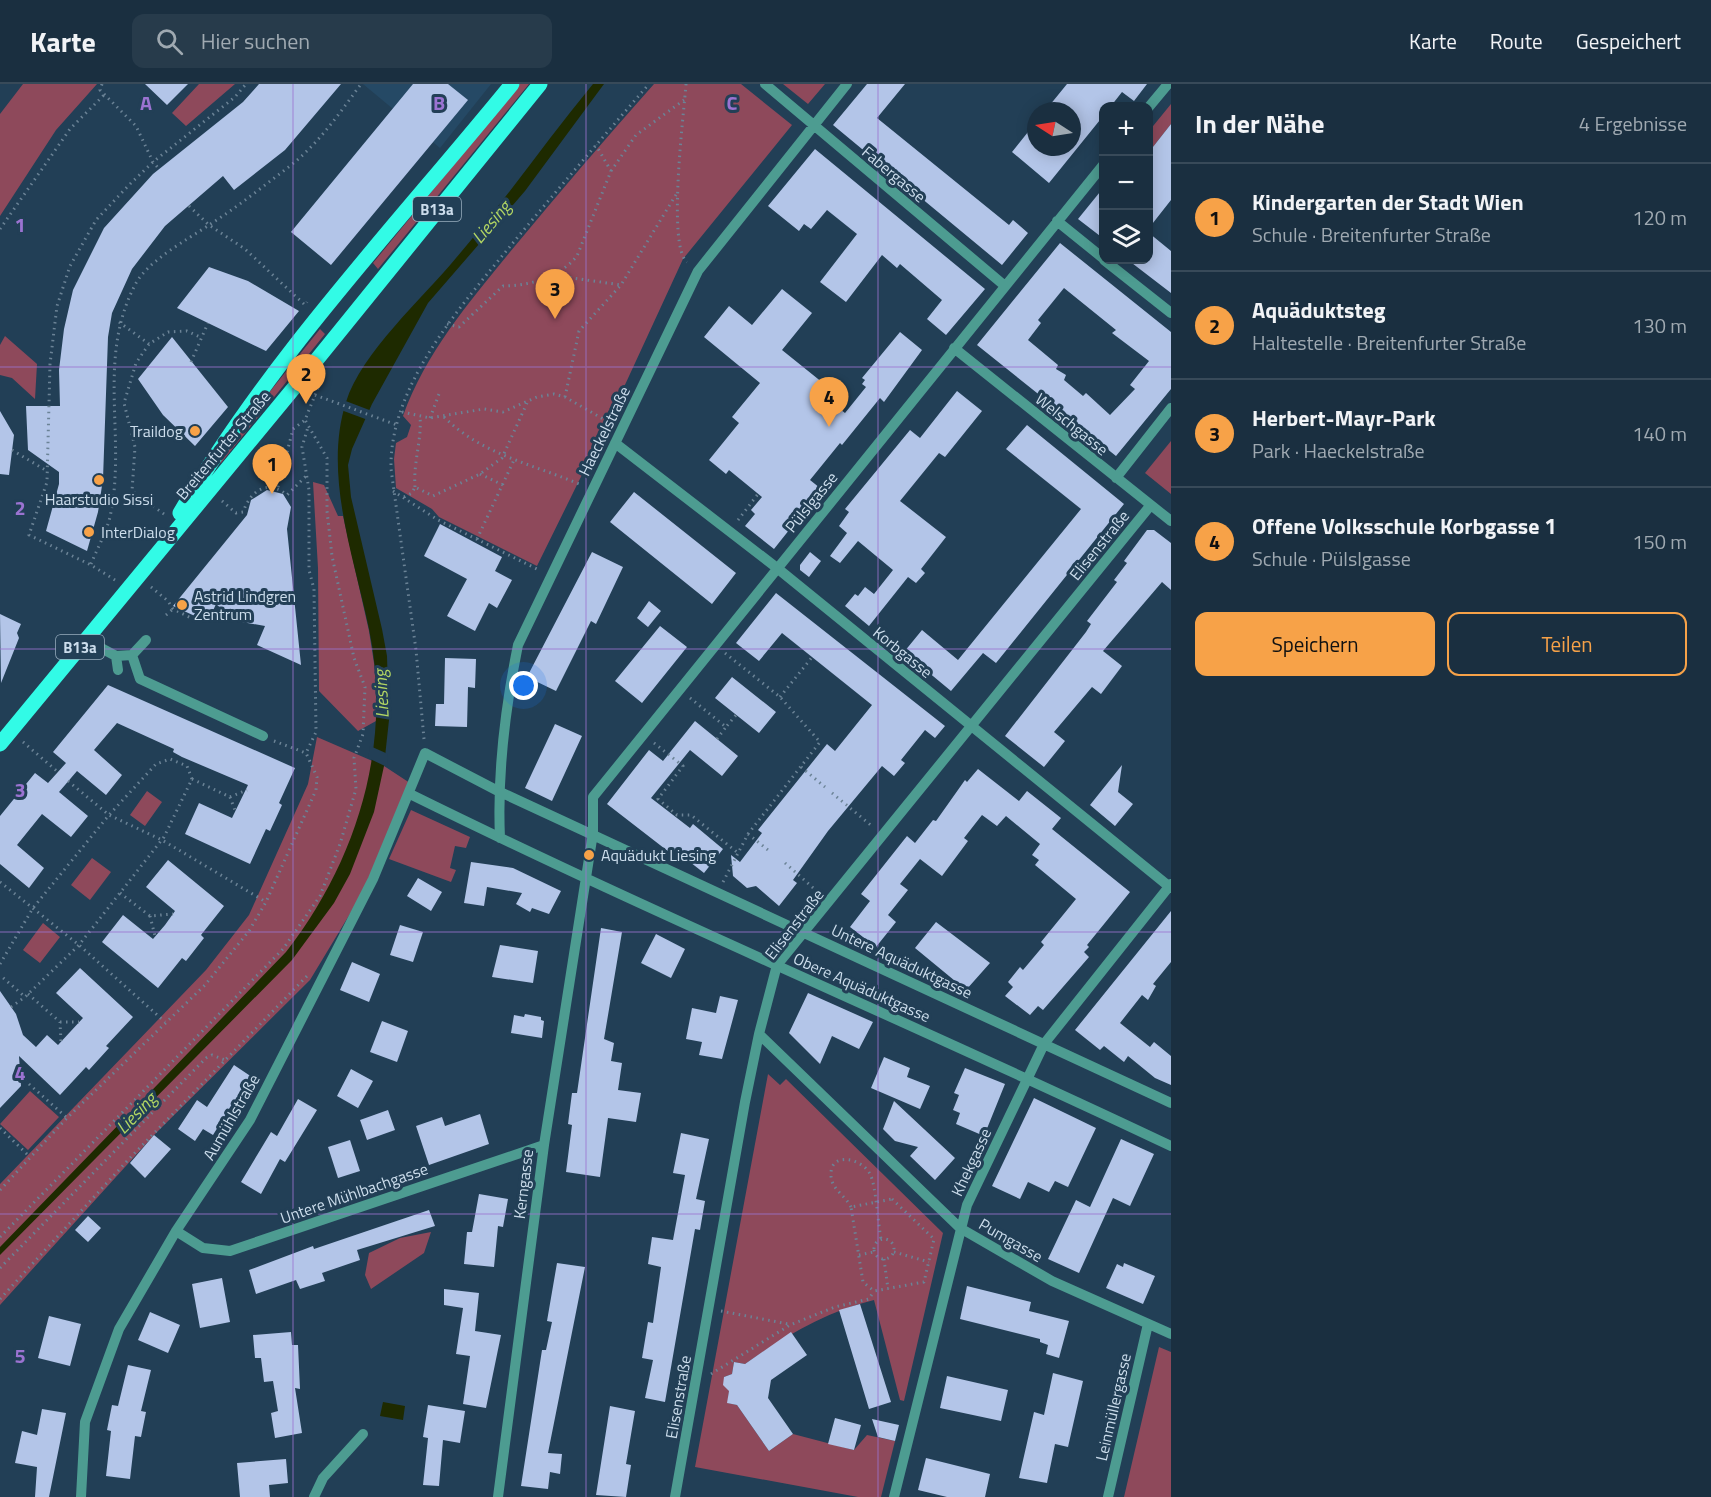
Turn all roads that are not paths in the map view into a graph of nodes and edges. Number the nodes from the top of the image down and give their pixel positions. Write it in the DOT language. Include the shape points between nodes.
graph roads {
  1 [pos="512,84"];
  2 [pos="540,84"];
  3 [pos="765,84"];
  4 [pos="847,84"];
  5 [pos="1168,84"];
  6 [pos="1153,103"];
  7 [pos="813,125"];
  8 [pos="1099,170"];
  9 [pos="1057,221"];
  10 [pos="1099,255"];
  11 [pos="1110,264"];
  12 [pos="1005,286"];
  13 [pos="337,296"];
  14 [pos="356,309"];
  15 [pos="1171,313"];
  16 [pos="954,348"];
  17 [pos="1171,408"];
  18 [pos="615,443"];
  19 [pos="1116,478"];
  20 [pos="1150,506"];
  21 [pos="1171,521"];
  22 [pos="159,549"];
  23 [pos="777,568"];
  24 [pos="86,640"];
  25 [pos="146,640"];
  26 [pos="132,655"];
  27 [pos="116,656"];
  28 [pos="118,670"];
  29 [pos="971,727"];
  30 [pos="263,736"];
  31 [pos="0,744"];
  32 [pos="425,753"];
  33 [pos="498,791"];
  34 [pos="410,794"];
  35 [pos="593,833"];
  36 [pos="500,838"];
  37 [pos="585,877"];
  38 [pos="1170,886"];
  39 [pos="805,933"];
  40 [pos="777,965"];
  41 [pos="759,1034"];
  42 [pos="1044,1044"];
  43 [pos="1027,1077"];
  44 [pos="1171,1103"];
  45 [pos="544,1145"];
  46 [pos="1171,1146"];
  47 [pos="960,1228"];
  48 [pos="176,1231"];
  49 [pos="1148,1324"];
  50 [pos="1171,1334"];
  51 [pos="363,1434"];
  52 [pos="81,1497"];
  53 [pos="314,1497"];
  54 [pos="498,1497"];
  55 [pos="675,1497"];
  56 [pos="894,1497"];
  57 [pos="1108,1497"];
  1 -- 13 [label="main road, Breitenfurter Straße / B13a"];
  2 -- 14 [label="main road, Breitenfurter Straße / B13a"];
  3 -- 7 [label="street, Fabergasse"];
  4 -- 7 [label="street, Haeckelstraße"];
  5 -- 6 [label="street"];
  7 -- 12 [label="street, Fabergasse"];
  7 -- 18 [label="street, Haeckelstraße" via="698,271"];
  8 -- 9 [label="street, Pülslgasse"];
  9 -- 10 [label="street"];
  9 -- 12 [label="street, Pülslgasse"];
  11 -- 15 [label="street"];
  12 -- 16 [label="street, Pülslgasse"];
  13 -- 14 [label="main road"];
  13 -- 22 [label="main road, Breitenfurter Straße / B13a" via="286,356 216,452"];
  14 -- 22 [label="main road, Breitenfurter Straße / B13a"];
  16 -- 19 [label="street, Welschgasse"];
  16 -- 23 [label="street, Pülslgasse"];
  17 -- 19 [label="street"];
  18 -- 23 [label="street, Korbgasse"];
  18 -- 33 [label="street, Haeckelstraße" via="518,645 505,711"];
  19 -- 20 [label="street, Welschgasse"];
  20 -- 21 [label="street, Welschgasse"];
  20 -- 29 [label="street, Elisenstraße"];
  22 -- 24 [label="main road, Breitenfurter Straße / B13a"];
  23 -- 29 [label="street, Korbgasse"];
  23 -- 35 [label="street, Pülslgasse" via="593,797"];
  24 -- 27 [label="street"];
  24 -- 31 [label="main road, Breitenfurter Straße / B13a"];
  25 -- 26 [label="street"];
  26 -- 27 [label="street"];
  26 -- 30 [label="street" via="140,679"];
  27 -- 28 [label="street"];
  29 -- 38 [label="street, Korbgasse"];
  29 -- 39 [label="street, Elisenstraße"];
  32 -- 33 [label="street, Untere Aquäduktgasse"];
  32 -- 34 [label="street, Aumühlstraße"];
  33 -- 35 [label="street, Untere Aquäduktgasse"];
  33 -- 36 [label="street, Haeckelstraße"];
  34 -- 36 [label="street, Obere Aquäduktgasse"];
  34 -- 48 [label="street, Aumühlstraße" via="373,879 250,1120"];
  35 -- 37 [label="street, Pülslgasse"];
  35 -- 39 [label="street, Untere Aquäduktgasse"];
  36 -- 37 [label="street, Obere Aquäduktgasse"];
  37 -- 40 [label="street, Obere Aquäduktgasse"];
  37 -- 45 [label="street, Kerngasse"];
  38 -- 42 [label="street, Khekgasse"];
  39 -- 40 [label="street, Elisenstraße"];
  39 -- 42 [label="street, Untere Aquäduktgasse"];
  40 -- 41 [label="street, Elisenstraße"];
  40 -- 43 [label="street, Obere Aquäduktgasse"];
  41 -- 47 [label="street, Pumgasse"];
  41 -- 55 [label="street, Elisenstraße"];
  42 -- 43 [label="street, Khekgasse"];
  42 -- 44 [label="street, Untere Aquäduktgasse"];
  43 -- 46 [label="street, Obere Aquäduktgasse"];
  43 -- 47 [label="street, Khekgasse"];
  45 -- 48 [label="street, Untere Mühlbachgasse" via="230,1251 203,1248"];
  45 -- 54 [label="street, Kerngasse"];
  47 -- 49 [label="street, Pumgasse" via="1052,1281"];
  47 -- 56 [label="street, Khekgasse"];
  48 -- 52 [label="street, Aumühlstraße" via="119,1329 89,1411"];
  49 -- 50 [label="street, Pumgasse"];
  49 -- 57 [label="street, Leinmüllergasse"];
  51 -- 53 [label="street" via="323,1478"];
}
